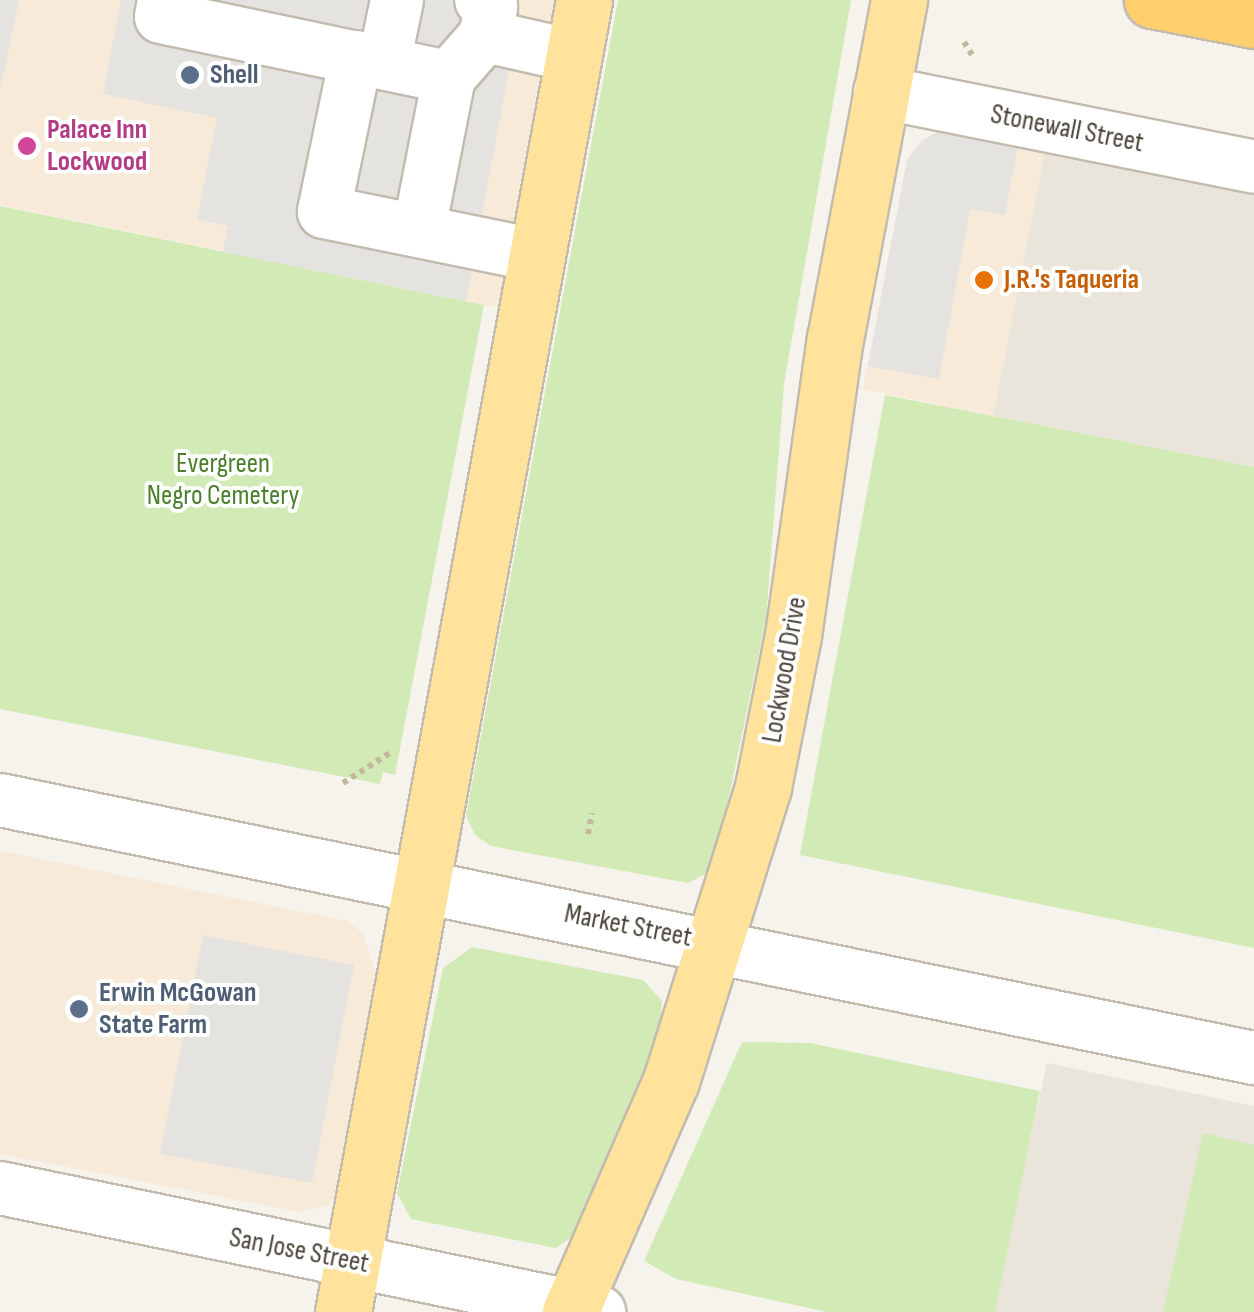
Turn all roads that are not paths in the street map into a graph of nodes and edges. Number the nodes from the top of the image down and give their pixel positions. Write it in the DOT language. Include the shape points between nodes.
graph roads {
  1 [pos="397,0"];
  2 [pos="584,0"];
  3 [pos="899,0"];
  4 [pos="1152,0"];
  5 [pos="193,9"];
  6 [pos="483,18"];
  7 [pos="1254,20"];
  8 [pos="290,22"];
  9 [pos="574,56"];
  10 [pos="370,60"];
  11 [pos="450,78"];
  12 [pos="880,92"];
  13 [pos="1254,167"];
  14 [pos="419,230"];
  15 [pos="536,255"];
  16 [pos="0,800"];
  17 [pos="425,886"];
  18 [pos="717,944"];
  19 [pos="1254,1058"];
  20 [pos="0,1188"];
  21 [pos="347,1287"];
  22 [pos="581,1310"];
  1 -- 10 [label="street"];
  2 -- 9 [label="main road"];
  3 -- 12 [label="main road, Lockwood Drive"];
  4 -- 7 [label="highway"];
  5 -- 8 [label="street"];
  6 -- 9 [label="street"];
  6 -- 11 [label="street"];
  8 -- 10 [label="street"];
  9 -- 15 [label="main road"];
  10 -- 11 [label="street"];
  10 -- 14 [label="street" via="324,212"];
  11 -- 14 [label="street"];
  12 -- 13 [label="street, Stonewall Street"];
  12 -- 18 [label="main road, Lockwood Drive" via="835,338 793,636 763,787"];
  14 -- 15 [label="street"];
  15 -- 17 [label="main road"];
  16 -- 17 [label="street, Market Street"];
  17 -- 18 [label="street, Market Street"];
  17 -- 21 [label="main road"];
  18 -- 19 [label="street, Market Street"];
  18 -- 22 [label="main road, Lockwood Drive" via="672,1081"];
  20 -- 21 [label="street, San Jose Street"];
  21 -- 22 [label="street, San Jose Street"];
}
